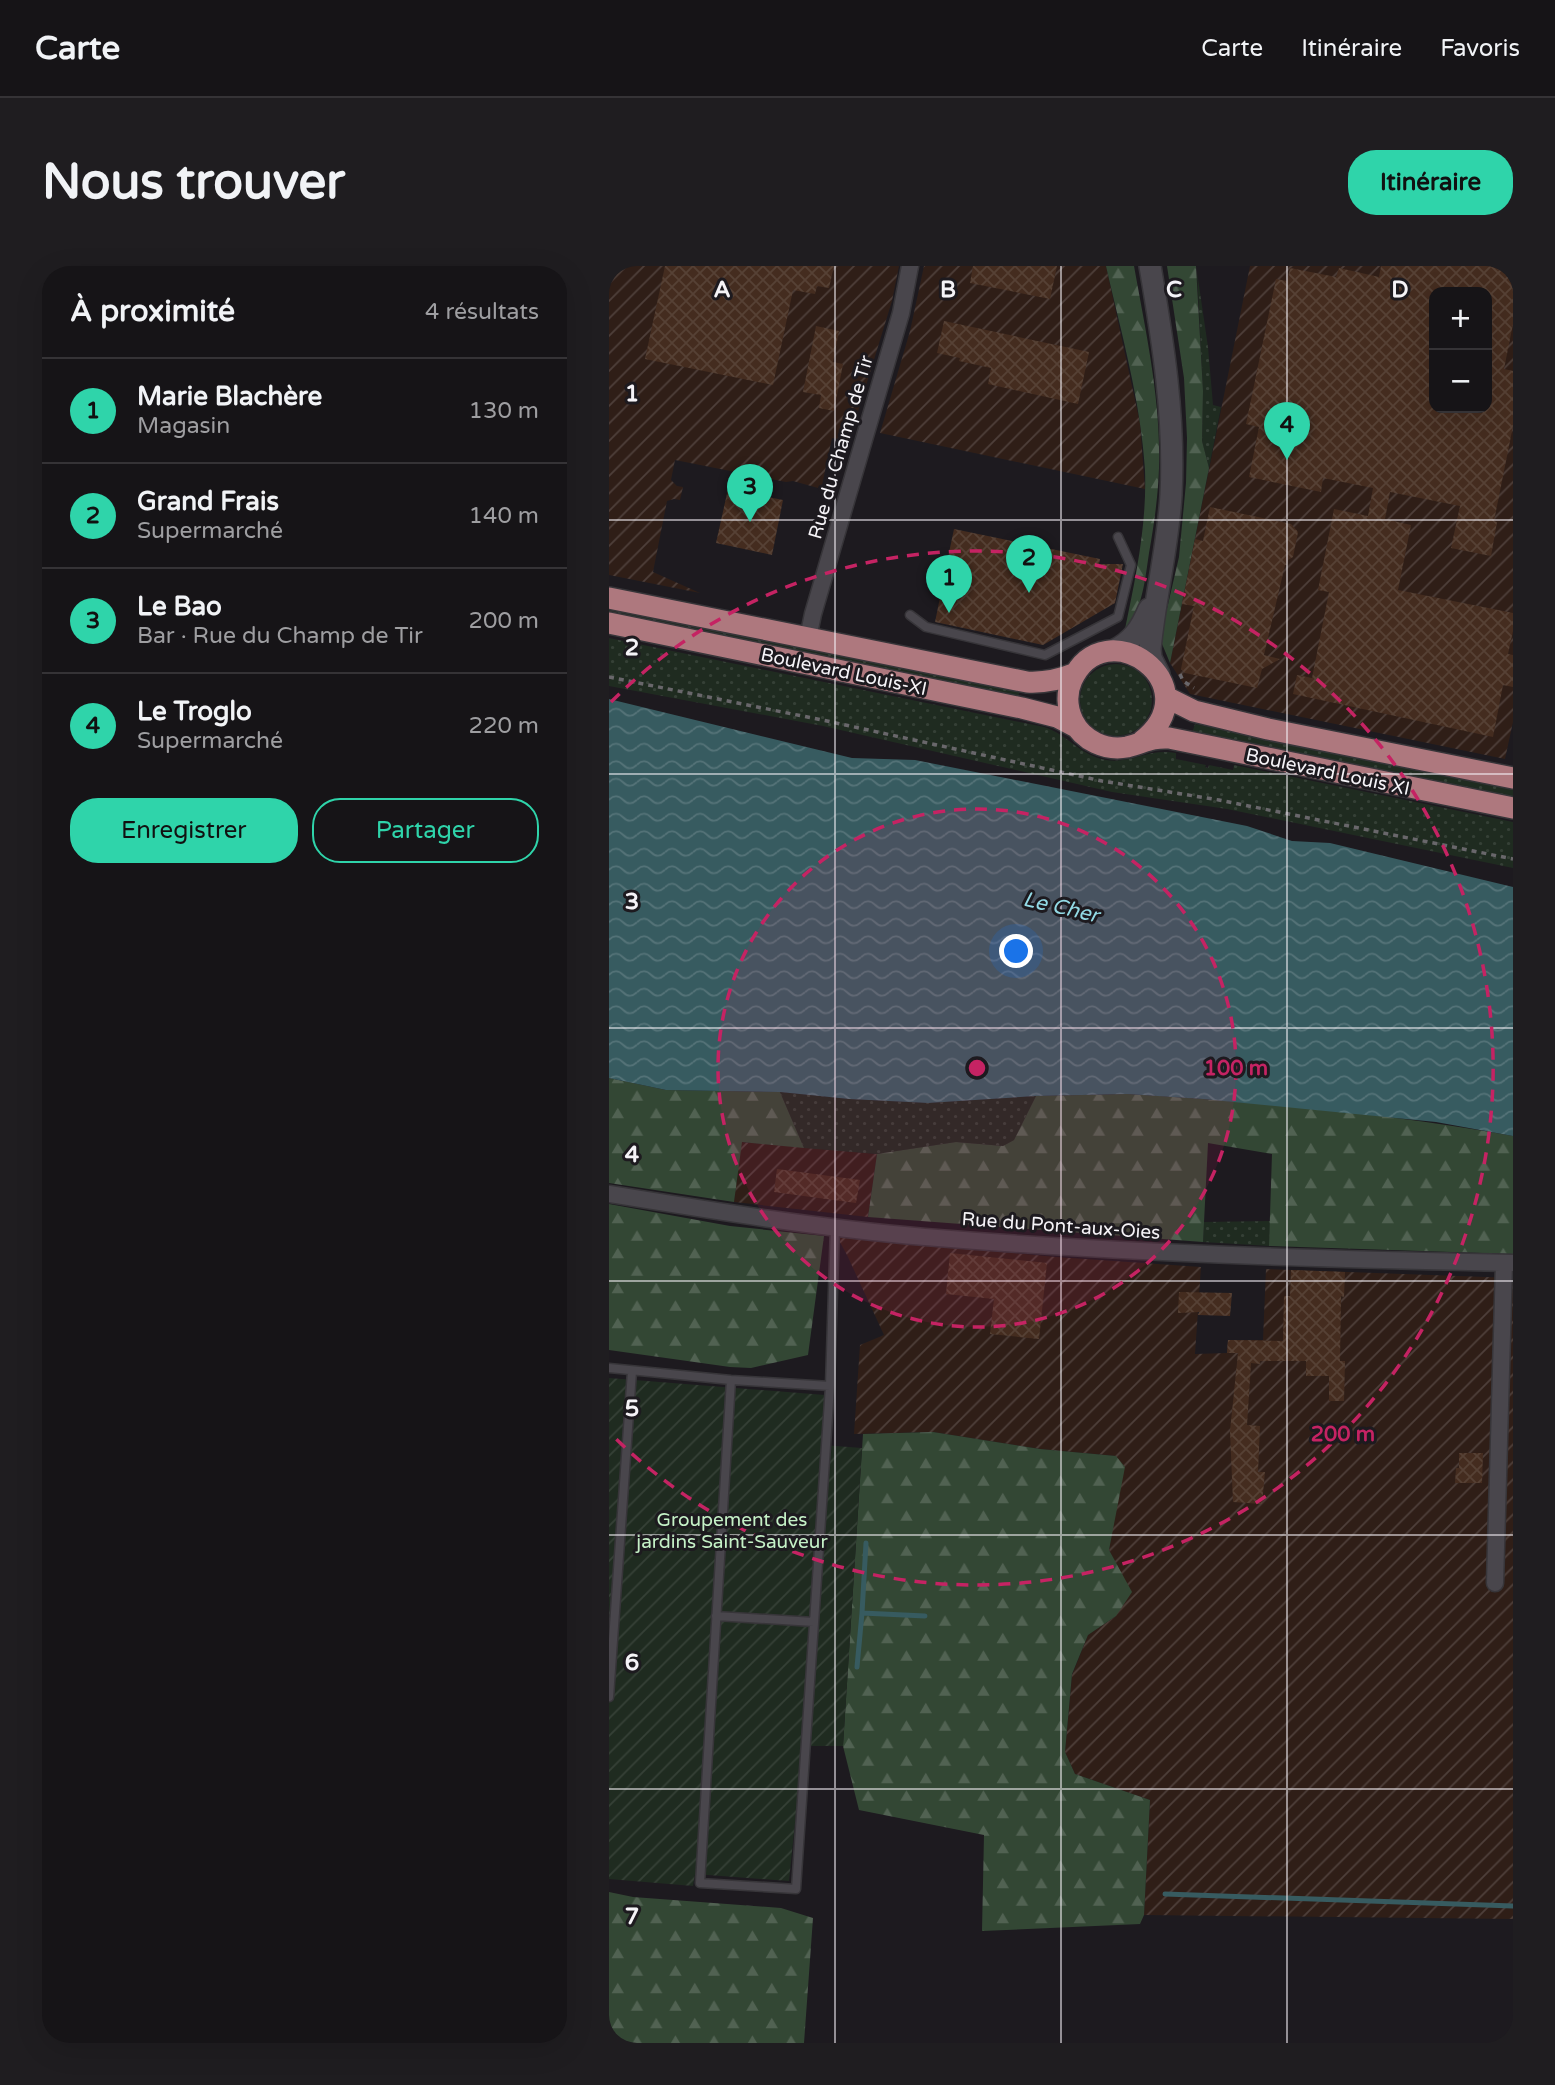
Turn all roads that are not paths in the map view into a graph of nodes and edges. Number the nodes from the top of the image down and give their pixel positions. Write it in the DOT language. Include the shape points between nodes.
graph roads {
  1 [pos="910,266"];
  2 [pos="1150,266"];
  3 [pos="1118,537"];
  4 [pos="1163,563"];
  5 [pos="609,598"];
  6 [pos="910,615"];
  7 [pos="609,623"];
  8 [pos="808,638"];
  9 [pos="1113,651"];
  10 [pos="1076,673"];
  11 [pos="1159,674"];
  12 [pos="1166,697"];
  13 [pos="1076,727"];
  14 [pos="1142,741"];
  15 [pos="1513,778"];
  16 [pos="1513,808"];
  17 [pos="609,1194"];
  18 [pos="835,1226"];
  19 [pos="1509,1263"];
  20 [pos="609,1368"];
  21 [pos="632,1371"];
  22 [pos="731,1380"];
  23 [pos="830,1386"];
  24 [pos="1495,1583"];
  25 [pos="716,1616"];
  26 [pos="814,1622"];
  27 [pos="609,1697"];
  1 -- 8 [label="street, Rue du Champ de Tir" via="901,313"];
  2 -- 4 [label="main road" via="1172,430"];
  3 -- 6 [label="lane" via="1131,565 1118,617 1045,655 926,627"];
  4 -- 9 [label="main road" via="1138,632"];
  4 -- 11 [label="main road" via="1150,649"];
  5 -- 8 [label="main road, Boulevard Louis-XI"];
  7 -- 13 [label="main road, Boulevard Louis-XI" via="1022,708 1056,716"];
  8 -- 10 [label="main road, Boulevard Louis-XI" via="1027,682 1059,680"];
  9 -- 10 [label="main road" via="1092,658"];
  9 -- 11 [label="main road" via="1139,656"];
  10 -- 13 [label="main road" via="1068,699"];
  11 -- 12 [label="main road"];
  12 -- 14 [label="main road" via="1160,722"];
  12 -- 15 [label="main road, Boulevard Louis XI" via="1194,711 1243,723"];
  13 -- 14 [label="main road" via="1106,747"];
  14 -- 16 [label="main road, Boulevard Louis XI" via="1169,738"];
  17 -- 18 [label="street, Rue du Pont-aux-Oies"];
  18 -- 19 [label="street, Rue du Pont-aux-Oies" via="923,1237 1187,1254"];
  18 -- 23 [label="lane"];
  19 -- 24 [label="street"];
  20 -- 21 [label="lane"];
  21 -- 22 [label="lane"];
  21 -- 27 [label="lane"];
  22 -- 23 [label="lane"];
  22 -- 25 [label="lane"];
  23 -- 26 [label="lane"];
  25 -- 26 [label="lane"];
  25 -- 26 [label="lane" via="700,1883 796,1889"];
}
